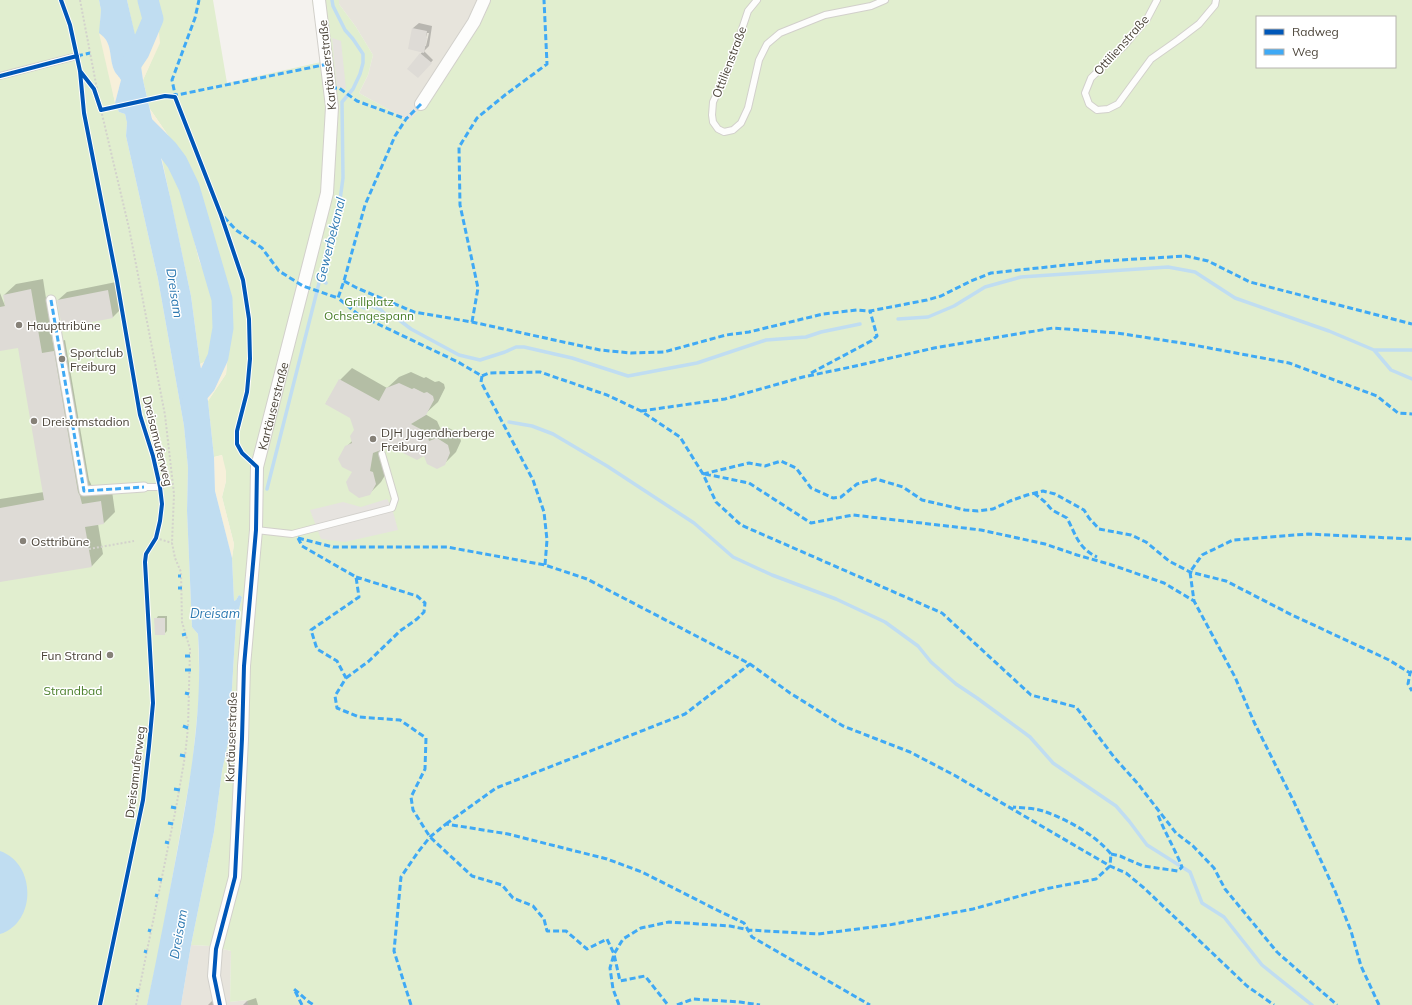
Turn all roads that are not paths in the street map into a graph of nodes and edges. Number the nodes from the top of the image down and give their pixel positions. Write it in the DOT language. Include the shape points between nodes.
graph roads {
  1 [pos="320,0"];
  2 [pos="484,0"];
  3 [pos="758,0"];
  4 [pos="885,0"];
  5 [pos="1157,0"];
  6 [pos="1216,0"];
  7 [pos="77,56"];
  8 [pos="0,76"];
  9 [pos="421,104"];
  10 [pos="51,300"];
  11 [pos="382,454"];
  12 [pos="144,487"];
  13 [pos="160,487"];
  14 [pos="256,530"];
  15 [pos="292,534"];
  16 [pos="298,538"];
  17 [pos="220,1005"];
  1 -- 14 [label="street, Kartäuserstraße" via="332,106 327,193 256,467"];
  2 -- 9 [label="street" via="474,22"];
  3 -- 4 [label="lane, Ottilienstraße" via="748,11 729,68 713,102 713,122 724,132 733,130 741,122 748,108 758,60 767,44 780,33 825,15 870,6"];
  5 -- 6 [label="lane, Ottilienstraße" via="1147,19 1091,78 1085,92 1089,104 1097,110 1108,109 1118,104 1151,59 1199,24 1215,5"];
  7 -- 8 [label="lane"];
  10 -- 12 [label="street" via="82,492"];
  11 -- 15 [label="lane" via="395,498 392,508"];
  12 -- 13 [label="lane"];
  14 -- 15 [label="lane"];
  14 -- 17 [label="street, Kartäuserstraße" via="244,666 235,877 216,949 214,976"];
  15 -- 16 [label="lane"];
}
